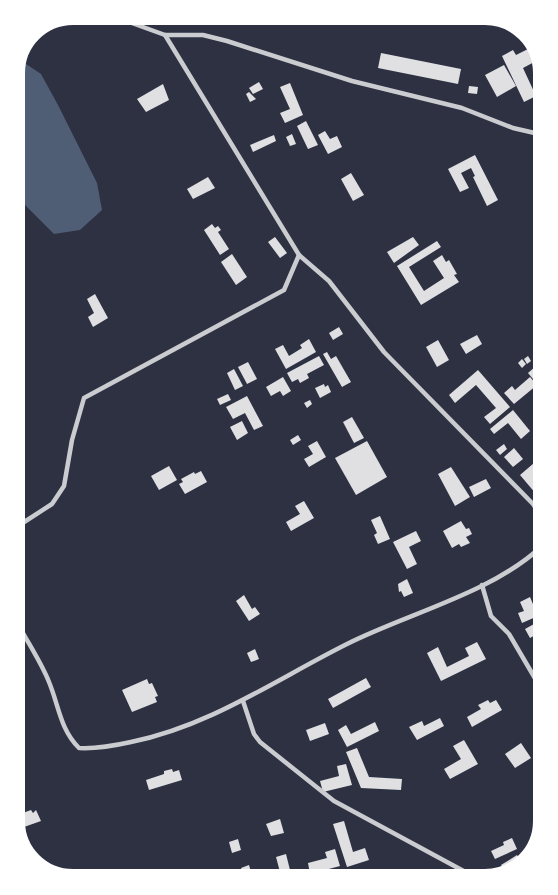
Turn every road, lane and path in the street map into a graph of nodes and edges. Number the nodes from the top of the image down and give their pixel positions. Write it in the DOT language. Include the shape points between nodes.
graph roads {
  1 [pos="130,22"];
  2 [pos="165,35"];
  3 [pos="536,133"];
  4 [pos="299,254"];
  5 [pos="534,505"];
  6 [pos="536,510"];
  7 [pos="22,523"];
  8 [pos="536,551"];
  9 [pos="482,585"];
  10 [pos="22,632"];
  11 [pos="536,680"];
  12 [pos="243,701"];
  13 [pos="464,872"];
  1 -- 2 [label="street"];
  2 -- 3 [label="street" via="203,36 227,41 352,81 462,108"];
  2 -- 4 [label="street"];
  4 -- 5 [label="street" via="328,280 384,352"];
  4 -- 7 [label="street" via="284,290 84,398 64,486 52,504"];
  5 -- 6 [label="street"];
  8 -- 9 [label="street" via="502,576"];
  9 -- 11 [label="street" via="491,616 509,634"];
  9 -- 12 [label="street" via="347,644"];
  10 -- 12 [label="street" via="49,681 62,724 78,748 100,749 158,737"];
  12 -- 13 [label="street" via="260,742 323,793"];
}
